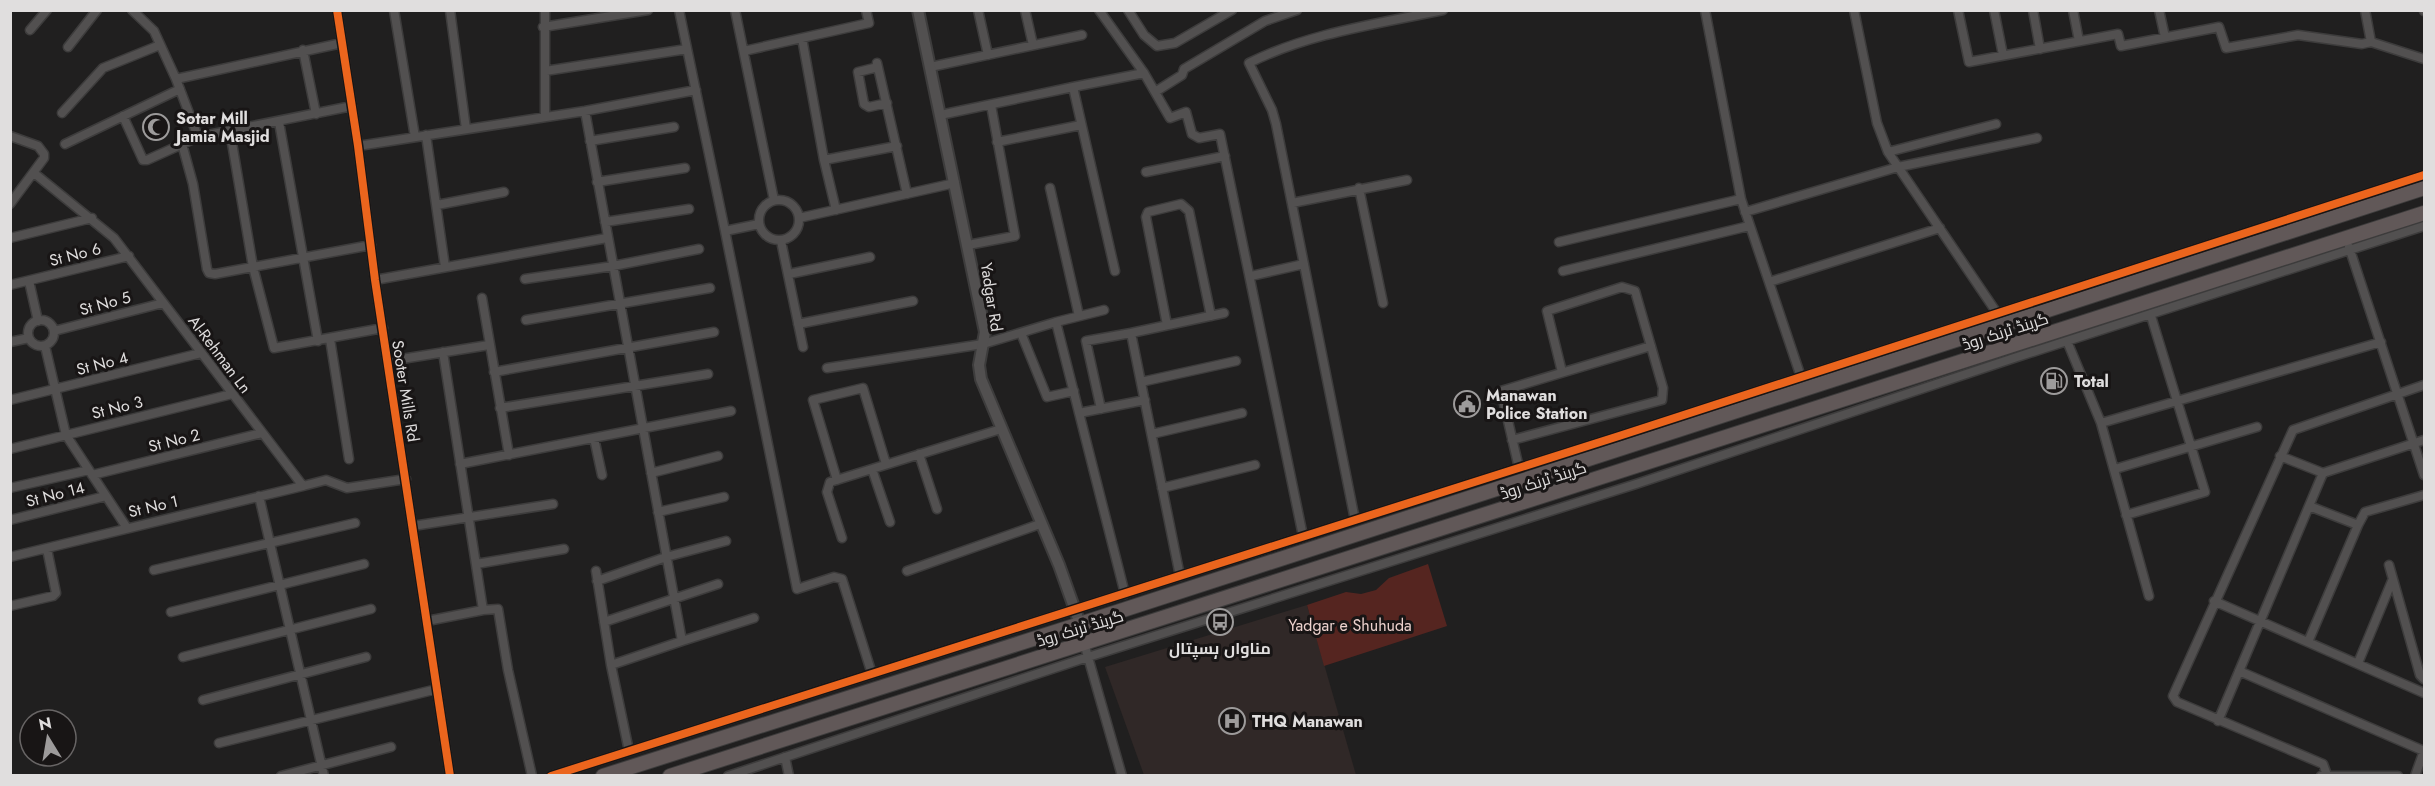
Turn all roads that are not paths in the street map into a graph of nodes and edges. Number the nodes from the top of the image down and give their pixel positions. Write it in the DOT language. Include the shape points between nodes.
graph roads {
  1 [pos="47,10"];
  2 [pos="97,10"];
  3 [pos="132,10"];
  4 [pos="150,10"];
  5 [pos="338,10"];
  6 [pos="394,10"];
  7 [pos="450,10"];
  8 [pos="544,10"];
  9 [pos="648,10"];
  10 [pos="679,10"];
  11 [pos="735,10"];
  12 [pos="866,10"];
  13 [pos="918,10"];
  14 [pos="978,10"];
  15 [pos="1025,10"];
  16 [pos="1099,10"];
  17 [pos="1128,10"];
  18 [pos="1233,10"];
  19 [pos="1297,10"];
  20 [pos="1443,10"];
  21 [pos="1705,10"];
  22 [pos="1854,10"];
  23 [pos="1958,10"];
  24 [pos="1994,10"];
  25 [pos="2033,10"];
  26 [pos="2073,10"];
  27 [pos="2159,10"];
  28 [pos="2365,10"];
  29 [pos="1222,13"];
  30 [pos="1275,14"];
  31 [pos="145,20"];
  32 [pos="543,27"];
  33 [pos="30,30"];
  34 [pos="1082,35"];
  35 [pos="2164,37"];
  36 [pos="802,38"];
  37 [pos="2079,41"];
  38 [pos="2371,42"];
  39 [pos="342,43"];
  40 [pos="160,45"];
  41 [pos="1033,45"];
  42 [pos="68,47"];
  43 [pos="687,49"];
  44 [pos="2040,49"];
  45 [pos="303,50"];
  46 [pos="744,51"];
  47 [pos="988,55"];
  48 [pos="2003,55"];
  49 [pos="2424,59"];
  50 [pos="930,67"];
  51 [pos="545,71"];
  52 [pos="1144,73"];
  53 [pos="176,79"];
  54 [pos="1073,87"];
  55 [pos="180,89"];
  56 [pos="696,90"];
  57 [pos="1155,92"];
  58 [pos="887,103"];
  59 [pos="991,105"];
  60 [pos="352,106"];
  61 [pos="585,111"];
  62 [pos="62,113"];
  63 [pos="316,114"];
  64 [pos="940,115"];
  65 [pos="123,116"];
  66 [pos="546,116"];
  67 [pos="279,122"];
  68 [pos="1996,124"];
  69 [pos="1081,125"];
  70 [pos="674,127"];
  71 [pos="466,129"];
  72 [pos="230,131"];
  73 [pos="426,135"];
  74 [pos="10,136"];
  75 [pos="198,137"];
  76 [pos="415,137"];
  77 [pos="2037,138"];
  78 [pos="590,141"];
  79 [pos="997,142"];
  80 [pos="65,144"];
  81 [pos="182,144"];
  82 [pos="358,146"];
  83 [pos="897,146"];
  84 [pos="1888,152"];
  85 [pos="1225,156"];
  86 [pos="824,160"];
  87 [pos="1898,167"];
  88 [pos="685,168"];
  89 [pos="1146,172"];
  90 [pos="34,173"];
  91 [pos="2424,175"];
  92 [pos="1407,180"];
  93 [pos="597,182"];
  94 [pos="955,183"];
  95 [pos="1050,188"];
  96 [pos="1359,188"];
  97 [pos="2424,188"];
  98 [pos="504,192"];
  99 [pos="907,194"];
  100 [pos="1741,199"];
  101 [pos="774,200"];
  102 [pos="1292,203"];
  103 [pos="10,204"];
  104 [pos="437,205"];
  105 [pos="689,209"];
  106 [pos="836,210"];
  107 [pos="1745,212"];
  108 [pos="2424,213"];
  109 [pos="92,218"];
  110 [pos="799,218"];
  111 [pos="605,222"];
  112 [pos="759,224"];
  113 [pos="1749,226"];
  114 [pos="2424,226"];
  115 [pos="1940,228"];
  116 [pos="724,231"];
  117 [pos="10,238"];
  118 [pos="608,238"];
  119 [pos="781,240"];
  120 [pos="1559,242"];
  121 [pos="371,245"];
  122 [pos="968,245"];
  123 [pos="2349,245"];
  124 [pos="699,249"];
  125 [pos="129,256"];
  126 [pos="303,257"];
  127 [pos="870,257"];
  128 [pos="1304,264"];
  129 [pos="612,266"];
  130 [pos="253,267"];
  131 [pos="445,267"];
  132 [pos="1115,271"];
  133 [pos="1563,271"];
  134 [pos="789,274"];
  135 [pos="1251,276"];
  136 [pos="525,279"];
  137 [pos="375,280"];
  138 [pos="28,281"];
  139 [pos="1769,282"];
  140 [pos="10,285"];
  141 [pos="710,288"];
  142 [pos="482,298"];
  143 [pos="913,301"];
  144 [pos="163,303"];
  145 [pos="1383,303"];
  146 [pos="620,305"];
  147 [pos="1104,310"];
  148 [pos="1997,313"];
  149 [pos="1224,314"];
  150 [pos="1079,316"];
  151 [pos="1211,316"];
  152 [pos="2151,316"];
  153 [pos="526,320"];
  154 [pos="38,321"];
  155 [pos="1056,322"];
  156 [pos="798,324"];
  157 [pos="1167,325"];
  158 [pos="383,328"];
  159 [pos="54,331"];
  160 [pos="714,332"];
  161 [pos="1022,333"];
  162 [pos="1131,333"];
  163 [pos="29,338"];
  164 [pos="330,339"];
  165 [pos="2060,340"];
  166 [pos="318,341"];
  167 [pos="10,342"];
  168 [pos="2381,342"];
  169 [pos="983,344"];
  170 [pos="489,345"];
  171 [pos="45,346"];
  172 [pos="1651,346"];
  173 [pos="627,347"];
  174 [pos="803,347"];
  175 [pos="443,352"];
  176 [pos="201,353"];
  177 [pos="2012,353"];
  178 [pos="389,361"];
  179 [pos="1236,361"];
  180 [pos="827,368"];
  181 [pos="494,372"];
  182 [pos="1562,372"];
  183 [pos="708,374"];
  184 [pos="1801,377"];
  185 [pos="1142,382"];
  186 [pos="2424,385"];
  187 [pos="635,386"];
  188 [pos="56,390"];
  189 [pos="1074,391"];
  190 [pos="232,394"];
  191 [pos="2397,394"];
  192 [pos="2178,399"];
  193 [pos="10,400"];
  194 [pos="1145,400"];
  195 [pos="500,408"];
  196 [pos="1101,409"];
  197 [pos="731,411"];
  198 [pos="1080,413"];
  199 [pos="1242,413"];
  200 [pos="2101,423"];
  201 [pos="2257,427"];
  202 [pos="642,429"];
  203 [pos="1000,429"];
  204 [pos="262,433"];
  205 [pos="1152,434"];
  206 [pos="66,435"];
  207 [pos="594,438"];
  208 [pos="1512,440"];
  209 [pos="2424,440"];
  210 [pos="2414,443"];
  211 [pos="2191,446"];
  212 [pos="10,449"];
  213 [pos="919,454"];
  214 [pos="509,455"];
  215 [pos="718,456"];
  216 [pos="2280,456"];
  217 [pos="349,459"];
  218 [pos="460,464"];
  219 [pos="886,464"];
  220 [pos="1255,465"];
  221 [pos="1519,468"];
  222 [pos="2115,468"];
  223 [pos="872,469"];
  224 [pos="2323,472"];
  225 [pos="91,473"];
  226 [pos="651,473"];
  227 [pos="603,475"];
  228 [pos="2424,475"];
  229 [pos="406,479"];
  230 [pos="837,480"];
  231 [pos="303,486"];
  232 [pos="10,488"];
  233 [pos="1162,488"];
  234 [pos="2424,495"];
  235 [pos="106,496"];
  236 [pos="259,496"];
  237 [pos="724,497"];
  238 [pos="553,504"];
  239 [pos="2309,506"];
  240 [pos="937,509"];
  241 [pos="1502,510"];
  242 [pos="658,512"];
  243 [pos="2126,515"];
  244 [pos="469,517"];
  245 [pos="10,520"];
  246 [pos="1356,520"];
  247 [pos="890,522"];
  248 [pos="354,523"];
  249 [pos="1041,524"];
  250 [pos="1507,525"];
  251 [pos="2358,525"];
  252 [pos="413,526"];
  253 [pos="127,528"];
  254 [pos="1303,536"];
  255 [pos="1352,536"];
  256 [pos="842,538"];
  257 [pos="726,541"];
  258 [pos="270,542"];
  259 [pos="47,549"];
  260 [pos="564,549"];
  261 [pos="1360,556"];
  262 [pos="10,557"];
  263 [pos="666,557"];
  264 [pos="364,564"];
  265 [pos="476,564"];
  266 [pos="2389,566"];
  267 [pos="154,570"];
  268 [pos="596,571"];
  269 [pos="907,571"];
  270 [pos="1180,576"];
  271 [pos="2392,580"];
  272 [pos="597,581"];
  273 [pos="718,584"];
  274 [pos="279,585"];
  275 [pos="1125,594"];
  276 [pos="2149,596"];
  277 [pos="674,599"];
  278 [pos="2214,601"];
  279 [pos="10,606"];
  280 [pos="371,609"];
  281 [pos="1076,609"];
  282 [pos="483,610"];
  283 [pos="171,612"];
  284 [pos="754,618"];
  285 [pos="427,621"];
  286 [pos="604,622"];
  287 [pos="1176,622"];
  288 [pos="2261,622"];
  289 [pos="1080,624"];
  290 [pos="290,630"];
  291 [pos="682,641"];
  292 [pos="2308,642"];
  293 [pos="1084,643"];
  294 [pos="183,657"];
  295 [pos="366,657"];
  296 [pos="1088,657"];
  297 [pos="2358,663"];
  298 [pos="611,665"];
  299 [pos="2239,671"];
  300 [pos="300,674"];
  301 [pos="872,674"];
  302 [pos="2424,679"];
  303 [pos="437,689"];
  304 [pos="2424,691"];
  305 [pos="203,700"];
  306 [pos="311,719"];
  307 [pos="2218,721"];
  308 [pos="219,742"];
  309 [pos="390,747"];
  310 [pos="629,751"];
  311 [pos="785,757"];
  312 [pos="321,765"];
  313 [pos="746,773"];
  314 [pos="2327,775"];
  315 [pos="281,776"];
  316 [pos="324,776"];
  317 [pos="450,776"];
  318 [pos="532,776"];
  319 [pos="551,776"];
  320 [pos="603,776"];
  321 [pos="670,776"];
  322 [pos="728,776"];
  323 [pos="789,776"];
  324 [pos="1122,776"];
  325 [pos="2321,776"];
  326 [pos="2398,776"];
  327 [pos="2415,776"];
  1 -- 33 [label="street"];
  2 -- 42 [label="street"];
  3 -- 31 [label="street"];
  4 -- 31 [label="street"];
  5 -- 39 [label="street, Sooter Mills Rd"];
  6 -- 76 [label="street"];
  7 -- 71 [label="street"];
  8 -- 32 [label="street"];
  9 -- 32 [label="street"];
  10 -- 43 [label="street"];
  11 -- 46 [label="street"];
  12 -- 36 [label="street" via="869,23"];
  13 -- 50 [label="street, Yadgar Rd"];
  14 -- 47 [label="street"];
  15 -- 41 [label="street"];
  16 -- 52 [label="street"];
  17 -- 29 [label="street" via="1144,35 1157,46 1174,43"];
  18 -- 29 [label="street"];
  19 -- 30 [label="street"];
  20 -- 102 [label="street" via="1312,38 1276,49 1249,63 1272,110"];
  21 -- 100 [label="street"];
  22 -- 84 [label="street" via="1877,123"];
  23 -- 48 [label="street" via="1969,62"];
  24 -- 48 [label="street"];
  25 -- 44 [label="street"];
  26 -- 37 [label="street"];
  27 -- 35 [label="street"];
  28 -- 38 [label="street"];
  30 -- 57 [label="street" via="1184,69 1182,75"];
  31 -- 40 [label="street"];
  32 -- 51 [label="street"];
  34 -- 41 [label="street"];
  35 -- 37 [label="street" via="2121,46 2118,34"];
  35 -- 38 [label="street" via="2219,27 2226,48 2298,35"];
  36 -- 46 [label="street"];
  36 -- 86 [label="street"];
  37 -- 44 [label="street"];
  38 -- 49 [label="street"];
  39 -- 45 [label="street"];
  39 -- 60 [label="street, Sooter Mills Rd"];
  40 -- 53 [label="street"];
  40 -- 62 [label="street" via="103,68"];
  41 -- 47 [label="street"];
  43 -- 51 [label="street"];
  43 -- 56 [label="street"];
  44 -- 48 [label="street"];
  45 -- 53 [label="street"];
  45 -- 63 [label="street"];
  46 -- 101 [label="street"];
  47 -- 50 [label="street"];
  50 -- 64 [label="street, Yadgar Rd"];
  51 -- 66 [label="street"];
  52 -- 54 [label="street"];
  52 -- 57 [label="street"];
  53 -- 55 [label="street"];
  54 -- 59 [label="street"];
  54 -- 69 [label="street"];
  55 -- 65 [label="street"];
  55 -- 75 [label="street"];
  56 -- 61 [label="street"];
  56 -- 116 [label="street"];
  57 -- 85 [label="street" via="1170,118 1188,114 1192,134 1199,138 1221,134"];
  58 -- 58 [label="street" via="864,104 858,72 878,65"];
  58 -- 83 [label="street"];
  59 -- 64 [label="street"];
  59 -- 79 [label="street"];
  60 -- 63 [label="street"];
  60 -- 82 [label="street, Sooter Mills Rd"];
  61 -- 66 [label="street"];
  61 -- 78 [label="street"];
  63 -- 67 [label="street"];
  64 -- 94 [label="street, Yadgar Rd"];
  65 -- 80 [label="street"];
  65 -- 81 [label="street" via="143,159"];
  66 -- 71 [label="street"];
  67 -- 72 [label="street"];
  67 -- 126 [label="street"];
  68 -- 84 [label="street"];
  69 -- 79 [label="street"];
  69 -- 132 [label="street"];
  70 -- 78 [label="street"];
  71 -- 73 [label="street"];
  72 -- 75 [label="street"];
  72 -- 130 [label="street"];
  73 -- 76 [label="street"];
  73 -- 104 [label="street"];
  74 -- 90 [label="street" via="41,148 44,159"];
  75 -- 81 [label="street"];
  76 -- 82 [label="street"];
  77 -- 87 [label="street"];
  78 -- 93 [label="street"];
  79 -- 122 [label="street" via="1015,236"];
  81 -- 130 [label="street" via="207,268 215,274"];
  82 -- 121 [label="street, Sooter Mills Rd"];
  83 -- 86 [label="street"];
  83 -- 99 [label="street"];
  84 -- 87 [label="street"];
  85 -- 89 [label="street"];
  85 -- 135 [label="street"];
  86 -- 106 [label="street"];
  87 -- 107 [label="street"];
  87 -- 115 [label="street"];
  88 -- 93 [label="street"];
  90 -- 103 [label="street"];
  90 -- 109 [label="street, Al-Rehman Ln"];
  91 -- 148 [label="street"];
  92 -- 96 [label="street"];
  93 -- 111 [label="street"];
  94 -- 99 [label="street"];
  94 -- 122 [label="street, Yadgar Rd"];
  95 -- 150 [label="street"];
  96 -- 102 [label="street"];
  96 -- 145 [label="street"];
  97 -- 255 [label="highway, گرینڈ ٹرنک روڈ"];
  98 -- 104 [label="street"];
  99 -- 106 [label="street"];
  100 -- 107 [label="street"];
  100 -- 120 [label="street"];
  101 -- 110 [label="street" via="788,202"];
  101 -- 112 [label="street" via="760,212"];
  102 -- 128 [label="street"];
  104 -- 131 [label="street"];
  105 -- 111 [label="street"];
  106 -- 110 [label="street"];
  107 -- 113 [label="street"];
  108 -- 123 [label="highway, گرینڈ ٹرنک روڈ"];
  109 -- 117 [label="street"];
  109 -- 125 [label="street, Al-Rehman Ln"];
  110 -- 119 [label="street" via="793,235"];
  111 -- 118 [label="street"];
  112 -- 116 [label="street"];
  112 -- 119 [label="street" via="769,238"];
  113 -- 133 [label="street"];
  113 -- 139 [label="street"];
  114 -- 123 [label="street"];
  115 -- 139 [label="street"];
  115 -- 148 [label="street"];
  116 -- 301 [label="street" via="797,589 834,577 842,579"];
  118 -- 129 [label="street"];
  118 -- 131 [label="street"];
  119 -- 134 [label="street"];
  121 -- 126 [label="street"];
  121 -- 137 [label="street, Sooter Mills Rd"];
  122 -- 169 [label="street, Yadgar Rd" via="985,332"];
  123 -- 152 [label="street"];
  123 -- 165 [label="highway, گرینڈ ٹرنک روڈ"];
  123 -- 168 [label="street"];
  124 -- 129 [label="street"];
  125 -- 138 [label="street, St No 6"];
  125 -- 144 [label="street, Al-Rehman Ln"];
  126 -- 130 [label="street"];
  126 -- 166 [label="street"];
  127 -- 134 [label="street"];
  128 -- 135 [label="street"];
  128 -- 246 [label="street"];
  129 -- 136 [label="street"];
  129 -- 146 [label="street"];
  130 -- 166 [label="street" via="274,348"];
  131 -- 137 [label="street"];
  134 -- 156 [label="street"];
  135 -- 254 [label="street"];
  137 -- 158 [label="street, Sooter Mills Rd"];
  138 -- 140 [label="street, St No 6"];
  138 -- 154 [label="street"];
  139 -- 184 [label="street"];
  141 -- 146 [label="street"];
  142 -- 170 [label="street"];
  143 -- 156 [label="street"];
  144 -- 159 [label="street, St No 5"];
  144 -- 176 [label="street, Al-Rehman Ln"];
  146 -- 153 [label="street"];
  146 -- 173 [label="street"];
  147 -- 150 [label="street"];
  148 -- 184 [label="street"];
  149 -- 151 [label="street"];
  150 -- 155 [label="street"];
  151 -- 157 [label="street"];
  151 -- 157 [label="street" via="1189,211 1181,204 1148,212 1146,217"];
  152 -- 165 [label="street"];
  152 -- 192 [label="street"];
  154 -- 159 [label="street" via="46,322"];
  154 -- 163 [label="street" via="29,329"];
  155 -- 161 [label="street"];
  155 -- 189 [label="street"];
  156 -- 174 [label="street"];
  157 -- 162 [label="street"];
  158 -- 164 [label="street"];
  158 -- 178 [label="street, Sooter Mills Rd"];
  159 -- 171 [label="street" via="53,339"];
  160 -- 173 [label="street"];
  161 -- 169 [label="street"];
  161 -- 189 [label="street" via="1047,398"];
  162 -- 185 [label="street"];
  162 -- 196 [label="street" via="1086,341"];
  163 -- 167 [label="street"];
  163 -- 171 [label="street" via="34,344"];
  164 -- 166 [label="street"];
  164 -- 217 [label="street"];
  165 -- 177 [label="highway, گرینڈ ٹرنک روڈ"];
  165 -- 200 [label="street"];
  168 -- 191 [label="street"];
  168 -- 192 [label="street"];
  169 -- 180 [label="street"];
  169 -- 203 [label="street, Yadgar Rd" via="981,379"];
  170 -- 175 [label="street"];
  170 -- 181 [label="street"];
  171 -- 188 [label="street"];
  172 -- 182 [label="street"];
  172 -- 182 [label="street" via="1637,294 1622,287 1547,311"];
  172 -- 208 [label="street" via="1664,392 1662,400"];
  173 -- 181 [label="street"];
  173 -- 187 [label="street"];
  175 -- 178 [label="street"];
  175 -- 218 [label="street"];
  176 -- 188 [label="street, St No 4"];
  176 -- 190 [label="street, Al-Rehman Ln"];
  177 -- 241 [label="highway, گرینڈ ٹرنک روڈ"];
  177 -- 250 [label="street"];
  178 -- 229 [label="street, Sooter Mills Rd"];
  179 -- 185 [label="street"];
  181 -- 195 [label="street"];
  182 -- 208 [label="street" via="1501,392"];
  183 -- 187 [label="street"];
  184 -- 221 [label="street"];
  185 -- 194 [label="street"];
  186 -- 191 [label="street"];
  187 -- 195 [label="street"];
  187 -- 202 [label="street"];
  188 -- 193 [label="street, St No 4"];
  188 -- 206 [label="street"];
  189 -- 198 [label="street"];
  190 -- 204 [label="street, Al-Rehman Ln"];
  190 -- 206 [label="street, St No 3"];
  191 -- 210 [label="street"];
  191 -- 216 [label="street" via="2293,430"];
  192 -- 200 [label="street"];
  192 -- 211 [label="street"];
  194 -- 196 [label="street"];
  194 -- 205 [label="street"];
  195 -- 214 [label="street"];
  196 -- 198 [label="street"];
  197 -- 202 [label="street"];
  198 -- 275 [label="street"];
  199 -- 205 [label="street"];
  200 -- 222 [label="street"];
  201 -- 211 [label="street"];
  202 -- 207 [label="street"];
  202 -- 226 [label="street"];
  203 -- 213 [label="street"];
  203 -- 249 [label="street, Yadgar Rd"];
  204 -- 225 [label="street, St No 2"];
  204 -- 231 [label="street, Al-Rehman Ln"];
  205 -- 233 [label="street"];
  206 -- 212 [label="street, St No 3"];
  206 -- 225 [label="street"];
  207 -- 214 [label="street"];
  207 -- 227 [label="street"];
  208 -- 221 [label="street"];
  209 -- 210 [label="street"];
  210 -- 224 [label="street"];
  210 -- 228 [label="street"];
  211 -- 222 [label="street"];
  211 -- 243 [label="street" via="2205,492"];
  213 -- 219 [label="street"];
  213 -- 240 [label="street"];
  214 -- 218 [label="street"];
  215 -- 226 [label="street"];
  216 -- 224 [label="street"];
  216 -- 278 [label="street"];
  218 -- 244 [label="street"];
  219 -- 223 [label="street"];
  219 -- 230 [label="street" via="863,388 813,400"];
  220 -- 233 [label="street"];
  221 -- 246 [label="street"];
  222 -- 243 [label="street"];
  223 -- 230 [label="street"];
  223 -- 247 [label="street"];
  224 -- 239 [label="street"];
  225 -- 232 [label="street, St No 2"];
  225 -- 235 [label="street"];
  226 -- 242 [label="street"];
  229 -- 231 [label="street" via="347,488 326,480"];
  229 -- 252 [label="street, Sooter Mills Rd"];
  230 -- 256 [label="street" via="830,482 827,492"];
  231 -- 236 [label="street, St No 1"];
  233 -- 270 [label="street"];
  234 -- 251 [label="street" via="2365,512"];
  235 -- 245 [label="street, St No 14"];
  235 -- 253 [label="street"];
  236 -- 253 [label="street, St No 1"];
  236 -- 258 [label="street"];
  237 -- 242 [label="street"];
  238 -- 244 [label="street"];
  239 -- 251 [label="street"];
  239 -- 288 [label="street"];
  241 -- 250 [label="street"];
  241 -- 261 [label="highway, گرینڈ ٹرنک روڈ"];
  242 -- 263 [label="street"];
  243 -- 276 [label="street"];
  244 -- 252 [label="street"];
  244 -- 265 [label="street"];
  246 -- 254 [label="street"];
  248 -- 258 [label="street"];
  249 -- 269 [label="street"];
  249 -- 281 [label="street, Yadgar Rd"];
  250 -- 287 [label="street"];
  251 -- 292 [label="street"];
  252 -- 285 [label="street, Sooter Mills Rd"];
  253 -- 259 [label="street, St No 1"];
  254 -- 270 [label="street"];
  255 -- 261 [label="highway"];
  255 -- 289 [label="highway, گرینڈ ٹرنک روڈ"];
  257 -- 263 [label="street"];
  258 -- 267 [label="street"];
  258 -- 274 [label="street"];
  259 -- 262 [label="street, St No 1"];
  259 -- 279 [label="street" via="56,593"];
  260 -- 265 [label="street"];
  261 -- 287 [label="highway, گرینڈ ٹرنک روڈ"];
  263 -- 272 [label="street"];
  263 -- 277 [label="street"];
  264 -- 274 [label="street"];
  265 -- 282 [label="street"];
  266 -- 271 [label="street"];
  268 -- 272 [label="street"];
  270 -- 275 [label="street"];
  271 -- 297 [label="street"];
  271 -- 302 [label="street"];
  272 -- 286 [label="street"];
  273 -- 277 [label="street"];
  274 -- 283 [label="street"];
  274 -- 290 [label="street"];
  275 -- 281 [label="street"];
  277 -- 286 [label="street"];
  277 -- 291 [label="street"];
  278 -- 288 [label="street"];
  278 -- 307 [label="street" via="2173,696 2177,702"];
  280 -- 290 [label="street"];
  281 -- 289 [label="street, Yadgar Rd"];
  281 -- 301 [label="street"];
  282 -- 285 [label="street"];
  282 -- 318 [label="street" via="498,609"];
  284 -- 291 [label="street"];
  285 -- 303 [label="street, Sooter Mills Rd"];
  286 -- 298 [label="street"];
  287 -- 293 [label="highway, گرینڈ ٹرنک روڈ"];
  287 -- 296 [label="street"];
  288 -- 292 [label="street"];
  288 -- 299 [label="street"];
  289 -- 320 [label="highway, گرینڈ ٹرنک روڈ"];
  290 -- 294 [label="street"];
  290 -- 300 [label="street"];
  291 -- 298 [label="street"];
  292 -- 297 [label="street"];
  293 -- 296 [label="street"];
  293 -- 321 [label="highway, گرینڈ ٹرنک روڈ"];
  295 -- 300 [label="street"];
  296 -- 311 [label="street"];
  296 -- 324 [label="street"];
  297 -- 304 [label="street"];
  298 -- 310 [label="street"];
  299 -- 307 [label="street"];
  299 -- 327 [label="street" via="2424,751"];
  300 -- 305 [label="street"];
  300 -- 306 [label="street"];
  301 -- 310 [label="street"];
  303 -- 306 [label="street"];
  303 -- 317 [label="street, Sooter Mills Rd"];
  306 -- 308 [label="street"];
  306 -- 312 [label="street"];
  307 -- 314 [label="street" via="2323,764"];
  309 -- 312 [label="street"];
  310 -- 319 [label="street"];
  311 -- 313 [label="street"];
  311 -- 323 [label="street"];
  312 -- 315 [label="street"];
  312 -- 316 [label="street"];
  313 -- 322 [label="street"];
  314 -- 325 [label="street"];
  314 -- 326 [label="street"];
}
